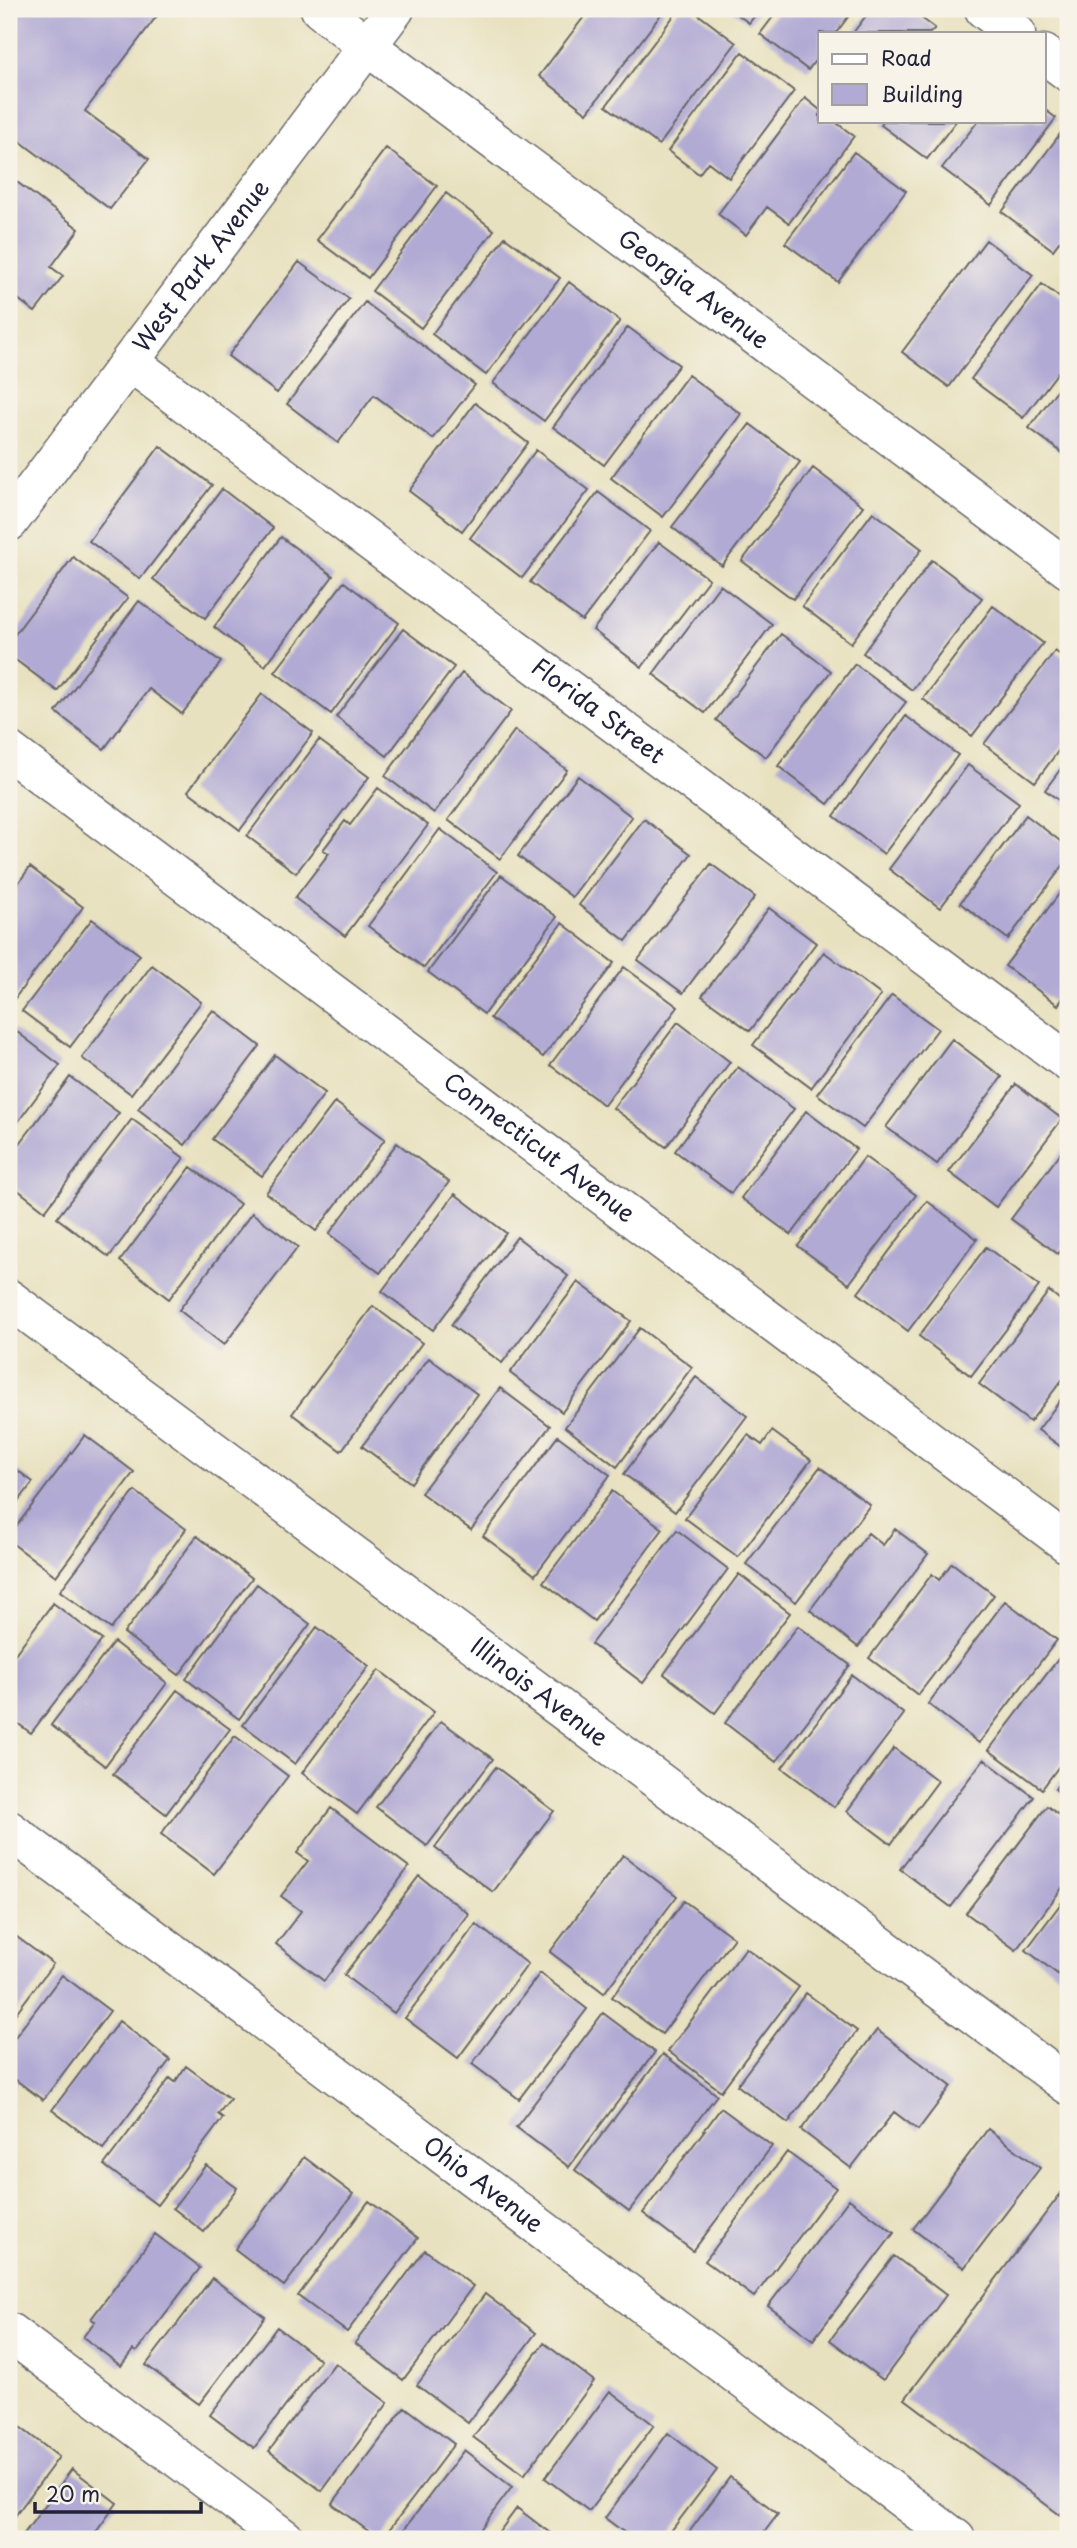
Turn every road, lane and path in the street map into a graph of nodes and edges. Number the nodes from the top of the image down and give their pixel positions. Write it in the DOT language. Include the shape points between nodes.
graph roads {
  1 [pos="320,9"];
  2 [pos="395,9"];
  3 [pos="984,9"];
  4 [pos="1016,32"];
  5 [pos="367,46"];
  6 [pos="1046,56"];
  7 [pos="1068,72"];
  8 [pos="130,362"];
  9 [pos="9,523"];
  10 [pos="1068,569"];
  11 [pos="9,751"];
  12 [pos="1068,1062"];
  13 [pos="9,1299"];
  14 [pos="1068,1544"];
  15 [pos="9,1830"];
  16 [pos="1068,2085"];
  17 [pos="9,2332"];
  18 [pos="285,2539"];
  19 [pos="956,2539"];
  1 -- 5 [label="street, Georgia Avenue"];
  2 -- 5 [label="street, West Park Avenue"];
  3 -- 4 [label="street"];
  5 -- 8 [label="street, West Park Avenue"];
  5 -- 10 [label="street, Georgia Avenue"];
  6 -- 7 [label="street"];
  8 -- 9 [label="street, West Park Avenue"];
  8 -- 12 [label="street, Florida Street"];
  11 -- 14 [label="street, Connecticut Avenue"];
  13 -- 16 [label="street, Illinois Avenue"];
  15 -- 19 [label="street, Ohio Avenue"];
  17 -- 18 [label="street"];
}
